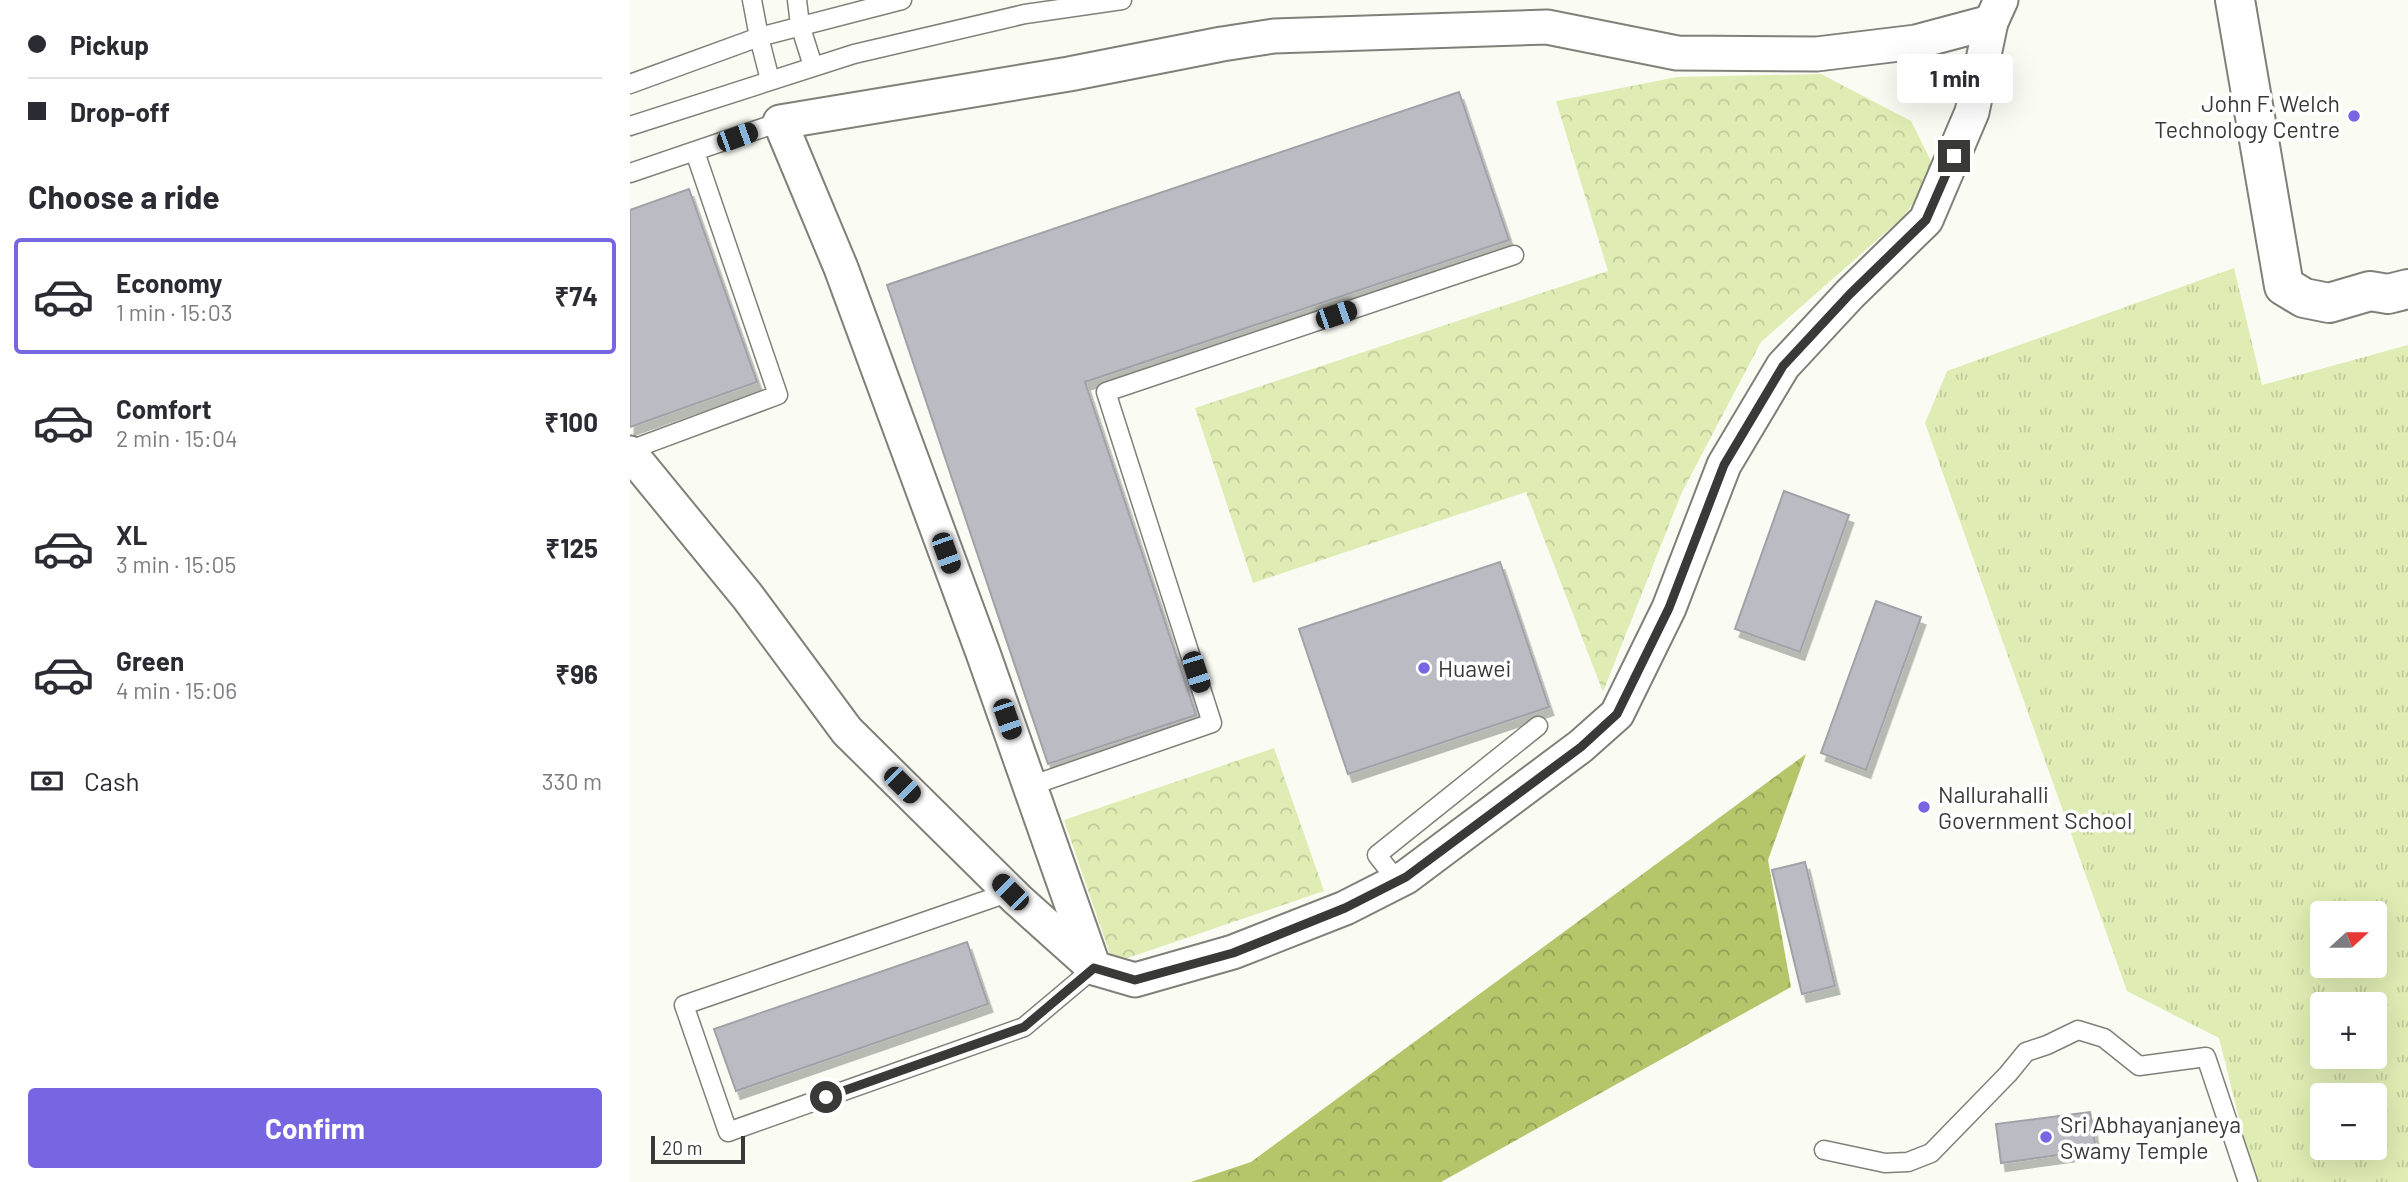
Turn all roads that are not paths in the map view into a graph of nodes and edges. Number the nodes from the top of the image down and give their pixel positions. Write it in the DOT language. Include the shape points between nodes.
graph roads {
  1 [pos="752,0"];
  2 [pos="797,0"];
  3 [pos="902,0"];
  4 [pos="1122,0"];
  5 [pos="2235,0"];
  6 [pos="1996,11"];
  7 [pos="800,25"];
  8 [pos="759,37"];
  9 [pos="813,66"];
  10 [pos="770,80"];
  11 [pos="630,84"];
  12 [pos="780,122"];
  13 [pos="630,126"];
  14 [pos="695,152"];
  15 [pos="630,173"];
  16 [pos="1514,255"];
  17 [pos="2408,272"];
  18 [pos="2408,289"];
  19 [pos="2370,291"];
  20 [pos="630,452"];
  21 [pos="1538,726"];
  22 [pos="1030,786"];
  23 [pos="1398,882"];
  24 [pos="1010,892"];
  25 [pos="1094,968"];
  26 [pos="1824,1150"];
  27 [pos="2248,1182"];
  1 -- 8 [label="lane"];
  2 -- 7 [label="lane"];
  3 -- 7 [label="lane"];
  4 -- 9 [label="lane" via="1025,14"];
  5 -- 19 [label="street" via="2284,286 2304,298 2329,303"];
  6 -- 12 [label="street" via="1916,42 1817,54 1677,53 1547,27 1274,36"];
  6 -- 23 [label="street" via="1972,112 1926,220 1783,366 1724,465 1669,608 1617,714 1581,747"];
  7 -- 8 [label="lane"];
  7 -- 9 [label="lane"];
  8 -- 10 [label="lane"];
  8 -- 11 [label="lane"];
  9 -- 10 [label="lane"];
  10 -- 13 [label="lane"];
  12 -- 14 [label="lane"];
  12 -- 22 [label="street" via="841,268"];
  14 -- 15 [label="lane"];
  14 -- 20 [label="lane" via="778,395"];
  16 -- 22 [label="lane" via="1106,391 1212,723"];
  17 -- 19 [label="street" via="2383,279"];
  18 -- 19 [label="street" via="2388,294"];
  20 -- 24 [label="street" via="748,597 847,731"];
  21 -- 23 [label="lane" via="1377,855"];
  22 -- 25 [label="street"];
  23 -- 25 [label="street" via="1233,953 1135,980"];
  24 -- 25 [label="street"];
  24 -- 25 [label="lane" via="684,1005 728,1132 1024,1027"];
  26 -- 27 [label="lane" via="1885,1163 1908,1162 1930,1153 2026,1052 2078,1030 2104,1038 2139,1066 2206,1057"];
}
